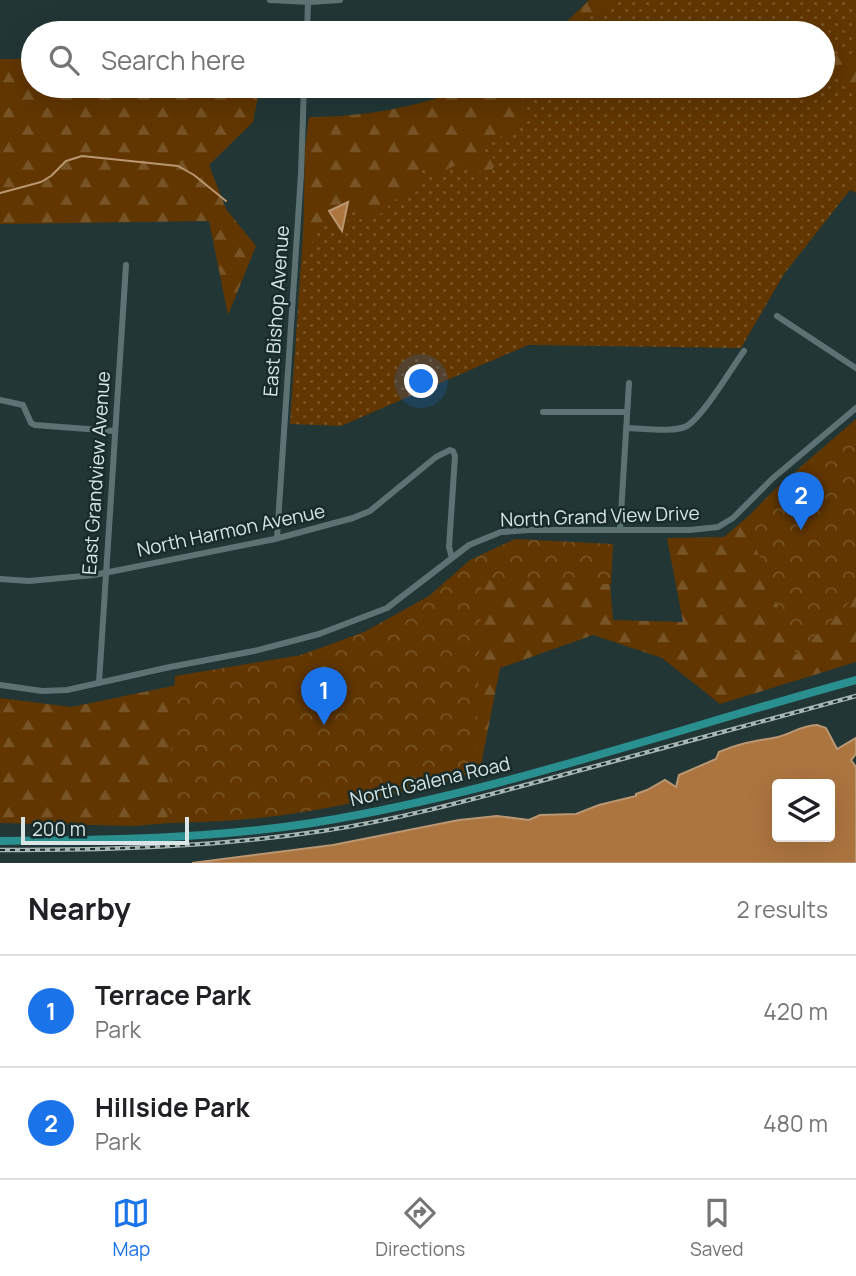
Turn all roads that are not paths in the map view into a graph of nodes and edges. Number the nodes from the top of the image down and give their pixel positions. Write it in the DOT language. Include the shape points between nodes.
graph roads {
  1 [pos="270,0"];
  2 [pos="340,0"];
  3 [pos="308,2"];
  4 [pos="307,21"];
  5 [pos="304,98"];
  6 [pos="126,265"];
  7 [pos="778,316"];
  8 [pos="744,351"];
  9 [pos="856,368"];
  10 [pos="629,383"];
  11 [pos="0,400"];
  12 [pos="856,408"];
  13 [pos="543,412"];
  14 [pos="627,412"];
  15 [pos="626,428"];
  16 [pos="114,431"];
  17 [pos="620,530"];
  18 [pos="277,538"];
  19 [pos="452,558"];
  20 [pos="106,573"];
  21 [pos="0,579"];
  22 [pos="856,680"];
  23 [pos="99,683"];
  24 [pos="0,685"];
  25 [pos="0,841"];
  1 -- 3 [label="street"];
  2 -- 3 [label="street"];
  3 -- 4 [label="street"];
  5 -- 18 [label="street, East Bishop Avenue"];
  6 -- 16 [label="street, East Grandview Avenue"];
  7 -- 9 [label="street"];
  8 -- 15 [label="street" via="699,415 685,427"];
  10 -- 14 [label="street"];
  11 -- 16 [label="street" via="23,405 34,425"];
  12 -- 17 [label="street, North Grand View Drive" via="725,524 691,530"];
  13 -- 14 [label="street"];
  14 -- 15 [label="street"];
  15 -- 17 [label="street"];
  16 -- 20 [label="street, East Grandview Avenue"];
  17 -- 19 [label="street, North Grand View Drive" via="505,532 476,541"];
  18 -- 19 [label="street, North Harmon Avenue" via="365,513 452,450"];
  18 -- 20 [label="street, North Harmon Avenue"];
  19 -- 23 [label="street, North Grand View Drive" via="391,606 350,624 281,645"];
  20 -- 21 [label="street, North Harmon Avenue"];
  20 -- 23 [label="street, East Grandview Avenue"];
  22 -- 25 [label="main road, North Galena Road" via="516,777 376,811 194,836"];
  23 -- 24 [label="street, North Grand View Drive" via="52,691"];
}
